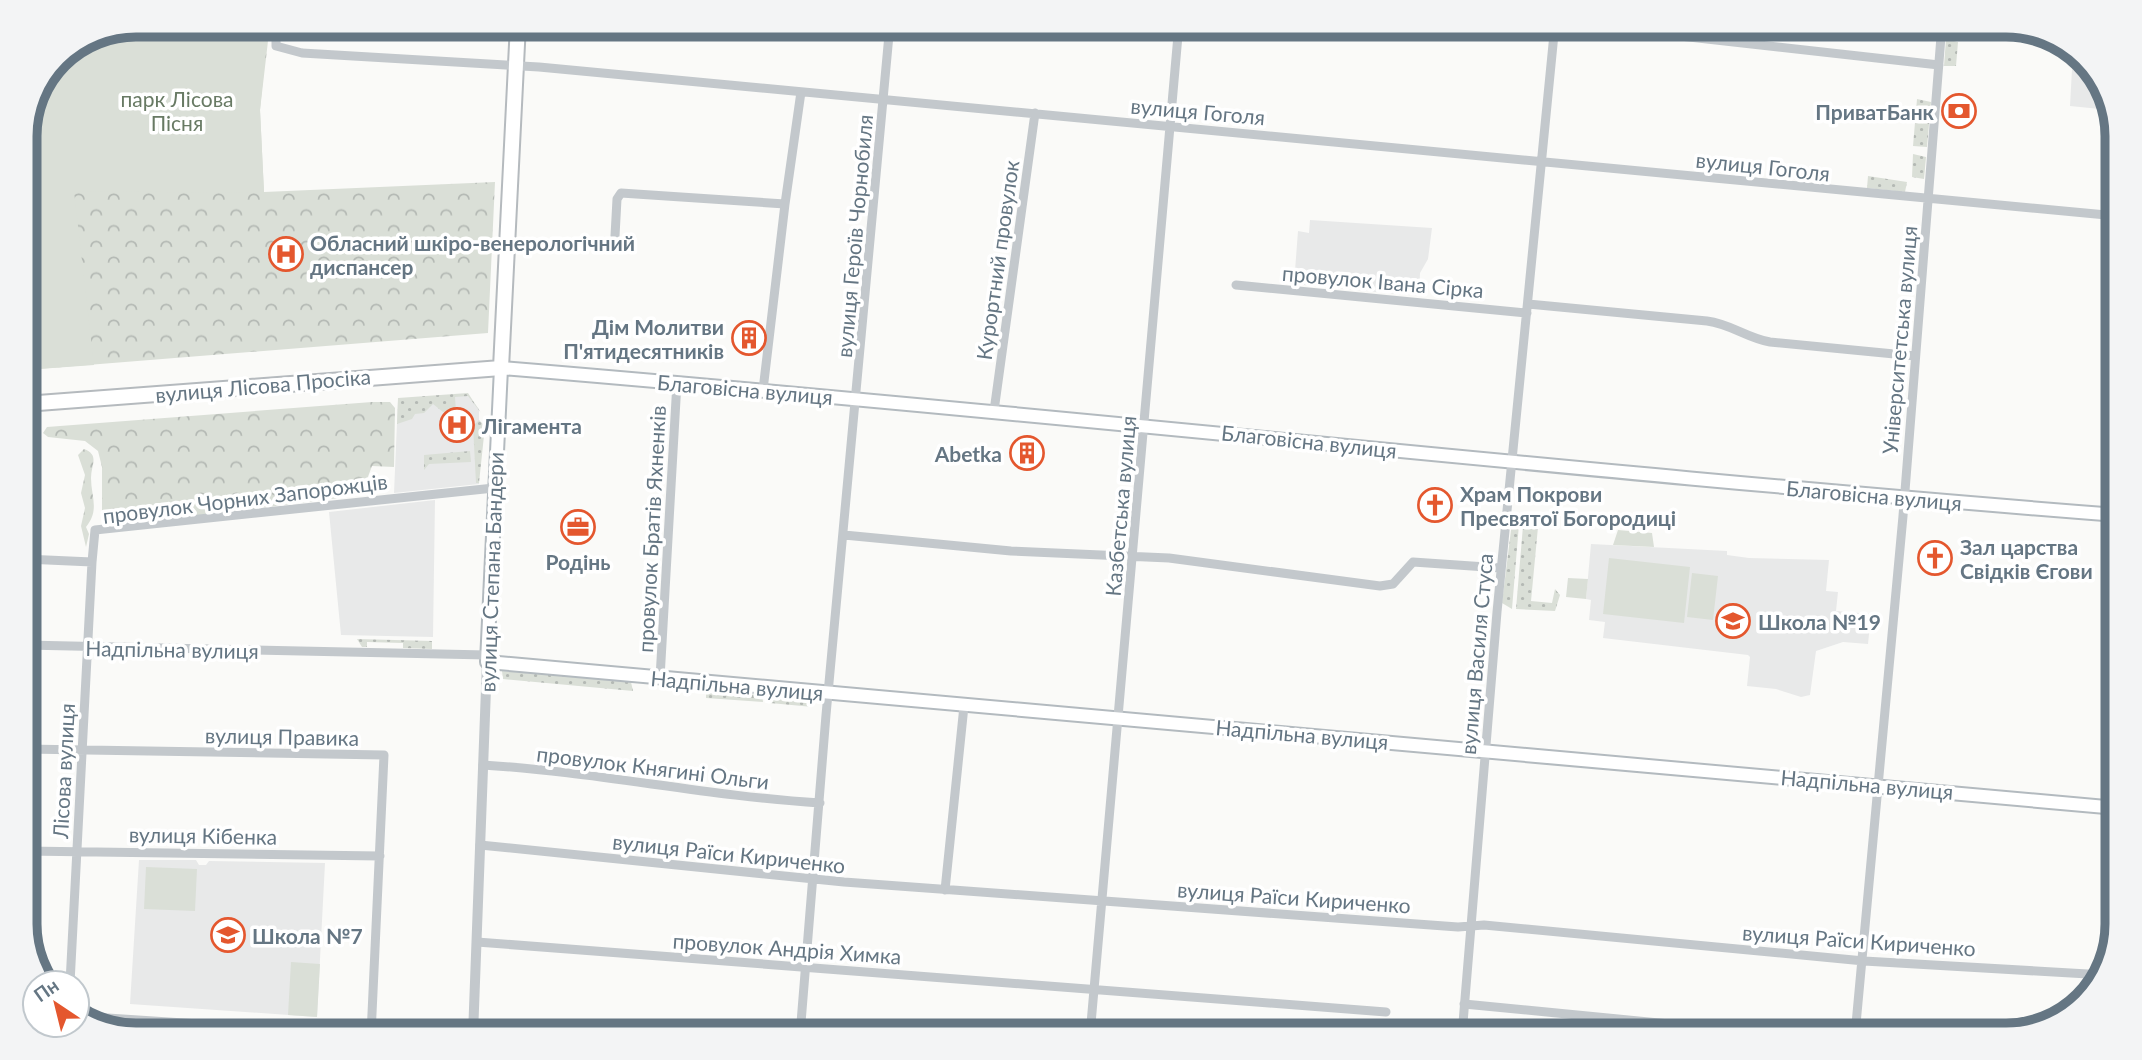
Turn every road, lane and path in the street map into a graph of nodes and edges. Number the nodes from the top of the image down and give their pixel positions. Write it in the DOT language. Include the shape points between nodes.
graph roads {
  1 [pos="276,37"];
  2 [pos="517,37"];
  3 [pos="889,37"];
  4 [pos="1178,37"];
  5 [pos="1554,37"];
  6 [pos="1689,37"];
  7 [pos="1941,37"];
  8 [pos="516,65"];
  9 [pos="1939,65"];
  10 [pos="801,92"];
  11 [pos="883,100"];
  12 [pos="1035,113"];
  13 [pos="1170,125"];
  14 [pos="1543,162"];
  15 [pos="1928,200"];
  16 [pos="785,204"];
  17 [pos="2105,215"];
  18 [pos="615,236"];
  19 [pos="1236,285"];
  20 [pos="1528,308"];
  21 [pos="1915,356"];
  22 [pos="501,368"];
  23 [pos="677,382"];
  24 [pos="763,390"];
  25 [pos="857,399"];
  26 [pos="37,403"];
  27 [pos="994,411"];
  28 [pos="1145,425"];
  29 [pos="1511,461"];
  30 [pos="494,488"];
  31 [pos="1904,499"];
  32 [pos="2105,514"];
  33 [pos="845,536"];
  34 [pos="1134,557"];
  35 [pos="37,560"];
  36 [pos="92,562"];
  37 [pos="1501,568"];
  38 [pos="37,645"];
  39 [pos="86,647"];
  40 [pos="487,658"];
  41 [pos="660,678"];
  42 [pos="829,693"];
  43 [pos="964,706"];
  44 [pos="1118,717"];
  45 [pos="37,749"];
  46 [pos="82,750"];
  47 [pos="1485,750"];
  48 [pos="483,765"];
  49 [pos="1878,786"];
  50 [pos="820,803"];
  51 [pos="2105,807"];
  52 [pos="480,845"];
  53 [pos="37,851"];
  54 [pos="77,852"];
  55 [pos="380,856"];
  56 [pos="814,879"];
  57 [pos="945,890"];
  58 [pos="1101,900"];
  59 [pos="1471,927"];
  60 [pos="477,942"];
  61 [pos="1864,961"];
  62 [pos="804,968"];
  63 [pos="71,969"];
  64 [pos="2092,974"];
  65 [pos="1094,990"];
  66 [pos="1464,1004"];
  67 [pos="1386,1012"];
  68 [pos="103,1018"];
  69 [pos="185,1023"];
  70 [pos="371,1023"];
  71 [pos="474,1023"];
  72 [pos="801,1023"];
  73 [pos="1091,1023"];
  74 [pos="1463,1023"];
  75 [pos="1659,1023"];
  76 [pos="1856,1023"];
  1 -- 8 [label="street, вулиця Гоголя" via="276,46 285,50 315,54"];
  2 -- 8 [label="main road, вулиця Степана Бандери"];
  3 -- 11 [label="street, вулиця Героїв Чорнобиля"];
  4 -- 13 [label="street, Казбетська вулиця"];
  5 -- 14 [label="street, вулиця Василя Стуса"];
  6 -- 9 [label="street"];
  7 -- 9 [label="street, Університетська вулиця"];
  8 -- 10 [label="street, вулиця Гоголя"];
  8 -- 22 [label="main road, вулиця Степана Бандери"];
  9 -- 15 [label="street, Університетська вулиця"];
  10 -- 11 [label="street, вулиця Гоголя"];
  10 -- 16 [label="street"];
  11 -- 12 [label="street, вулиця Гоголя"];
  11 -- 25 [label="street, вулиця Героїв Чорнобиля"];
  12 -- 13 [label="street, вулиця Гоголя"];
  12 -- 27 [label="street, Курортний провулок"];
  13 -- 14 [label="street, вулиця Гоголя"];
  13 -- 28 [label="street, Казбетська вулиця"];
  14 -- 15 [label="street, вулиця Гоголя"];
  14 -- 20 [label="street, вулиця Василя Стуса"];
  15 -- 17 [label="street, вулиця Гоголя"];
  15 -- 21 [label="street, Університетська вулиця"];
  16 -- 18 [label="street" via="621,193"];
  16 -- 24 [label="street"];
  19 -- 20 [label="street, провулок Івана Сірка"];
  20 -- 21 [label="street, провулок Івана Сірка" via="1717,322 1770,342"];
  20 -- 29 [label="street, вулиця Василя Стуса"];
  21 -- 31 [label="street, Університетська вулиця"];
  22 -- 23 [label="main road, Благовісна вулиця"];
  22 -- 26 [label="main road, вулиця Лісова Просіка"];
  22 -- 30 [label="main road, вулиця Степана Бандери"];
  23 -- 24 [label="main road, Благовісна вулиця"];
  23 -- 41 [label="street, провулок Братів Яхненків"];
  24 -- 25 [label="main road, Благовісна вулиця"];
  25 -- 27 [label="main road, Благовісна вулиця"];
  25 -- 33 [label="street, вулиця Героїв Чорнобиля"];
  27 -- 28 [label="main road, Благовісна вулиця"];
  28 -- 29 [label="main road, Благовісна вулиця"];
  28 -- 34 [label="street, Казбетська вулиця"];
  29 -- 31 [label="main road, Благовісна вулиця"];
  29 -- 37 [label="street, вулиця Василя Стуса"];
  30 -- 36 [label="street, провулок Чорних Запорожців" via="95,530"];
  30 -- 40 [label="main road, вулиця Степана Бандери"];
  31 -- 32 [label="main road, Благовісна вулиця"];
  31 -- 49 [label="street, Університетська вулиця"];
  33 -- 34 [label="street"];
  33 -- 42 [label="street, вулиця Героїв Чорнобиля"];
  34 -- 37 [label="street" via="1380,586 1392,584 1413,562"];
  34 -- 44 [label="street, Казбетська вулиця"];
  35 -- 36 [label="street"];
  36 -- 39 [label="street, Лісова вулиця"];
  37 -- 47 [label="street, вулиця Василя Стуса"];
  38 -- 39 [label="street, Надпільна вулиця"];
  39 -- 40 [label="street, Надпільна вулиця"];
  39 -- 46 [label="street, Лісова вулиця"];
  40 -- 41 [label="main road, Надпільна вулиця"];
  40 -- 48 [label="street, вулиця Степана Бандери"];
  41 -- 42 [label="main road, Надпільна вулиця"];
  42 -- 43 [label="main road, Надпільна вулиця"];
  42 -- 50 [label="street, вулиця Героїв Чорнобиля"];
  43 -- 44 [label="main road, Надпільна вулиця"];
  43 -- 57 [label="street"];
  44 -- 47 [label="main road, Надпільна вулиця"];
  44 -- 58 [label="street, Казбетська вулиця"];
  45 -- 46 [label="street, вулиця Правика"];
  46 -- 54 [label="street, Лісова вулиця"];
  46 -- 55 [label="street, вулиця Правика" via="384,755"];
  47 -- 49 [label="main road, Надпільна вулиця"];
  47 -- 59 [label="street, вулиця Василя Стуса"];
  48 -- 50 [label="street, провулок Княгині Ольги" via="753,799"];
  48 -- 52 [label="street, вулиця Степана Бандери"];
  49 -- 51 [label="main road, Надпільна вулиця"];
  49 -- 61 [label="street, Університетська вулиця"];
  50 -- 56 [label="street, вулиця Героїв Чорнобиля"];
  52 -- 56 [label="street, вулиця Раїси Кириченко"];
  52 -- 60 [label="street, вулиця Степана Бандери"];
  53 -- 54 [label="street, вулиця Кібенка"];
  54 -- 55 [label="street, вулиця Кібенка"];
  54 -- 63 [label="street, Лісова вулиця"];
  55 -- 70 [label="street, вулиця Правика"];
  56 -- 57 [label="street, вулиця Раїси Кириченко"];
  56 -- 62 [label="street, вулиця Героїв Чорнобиля"];
  57 -- 58 [label="street, вулиця Раїси Кириченко"];
  58 -- 59 [label="street, вулиця Раїси Кириченко"];
  58 -- 65 [label="street, Казбетська вулиця"];
  59 -- 61 [label="street, вулиця Раїси Кириченко"];
  59 -- 66 [label="street, вулиця Василя Стуса"];
  60 -- 62 [label="street, провулок Андрія Химка"];
  60 -- 71 [label="street, вулиця Степана Бандери"];
  61 -- 64 [label="street, вулиця Раїси Кириченко"];
  61 -- 76 [label="street, Університетська вулиця"];
  62 -- 65 [label="street, провулок Андрія Химка"];
  62 -- 72 [label="street, вулиця Героїв Чорнобиля"];
  65 -- 67 [label="street"];
  65 -- 73 [label="street, Казбетська вулиця"];
  66 -- 74 [label="street, вулиця Василя Стуса"];
  66 -- 75 [label="street"];
  68 -- 69 [label="street"];
}
